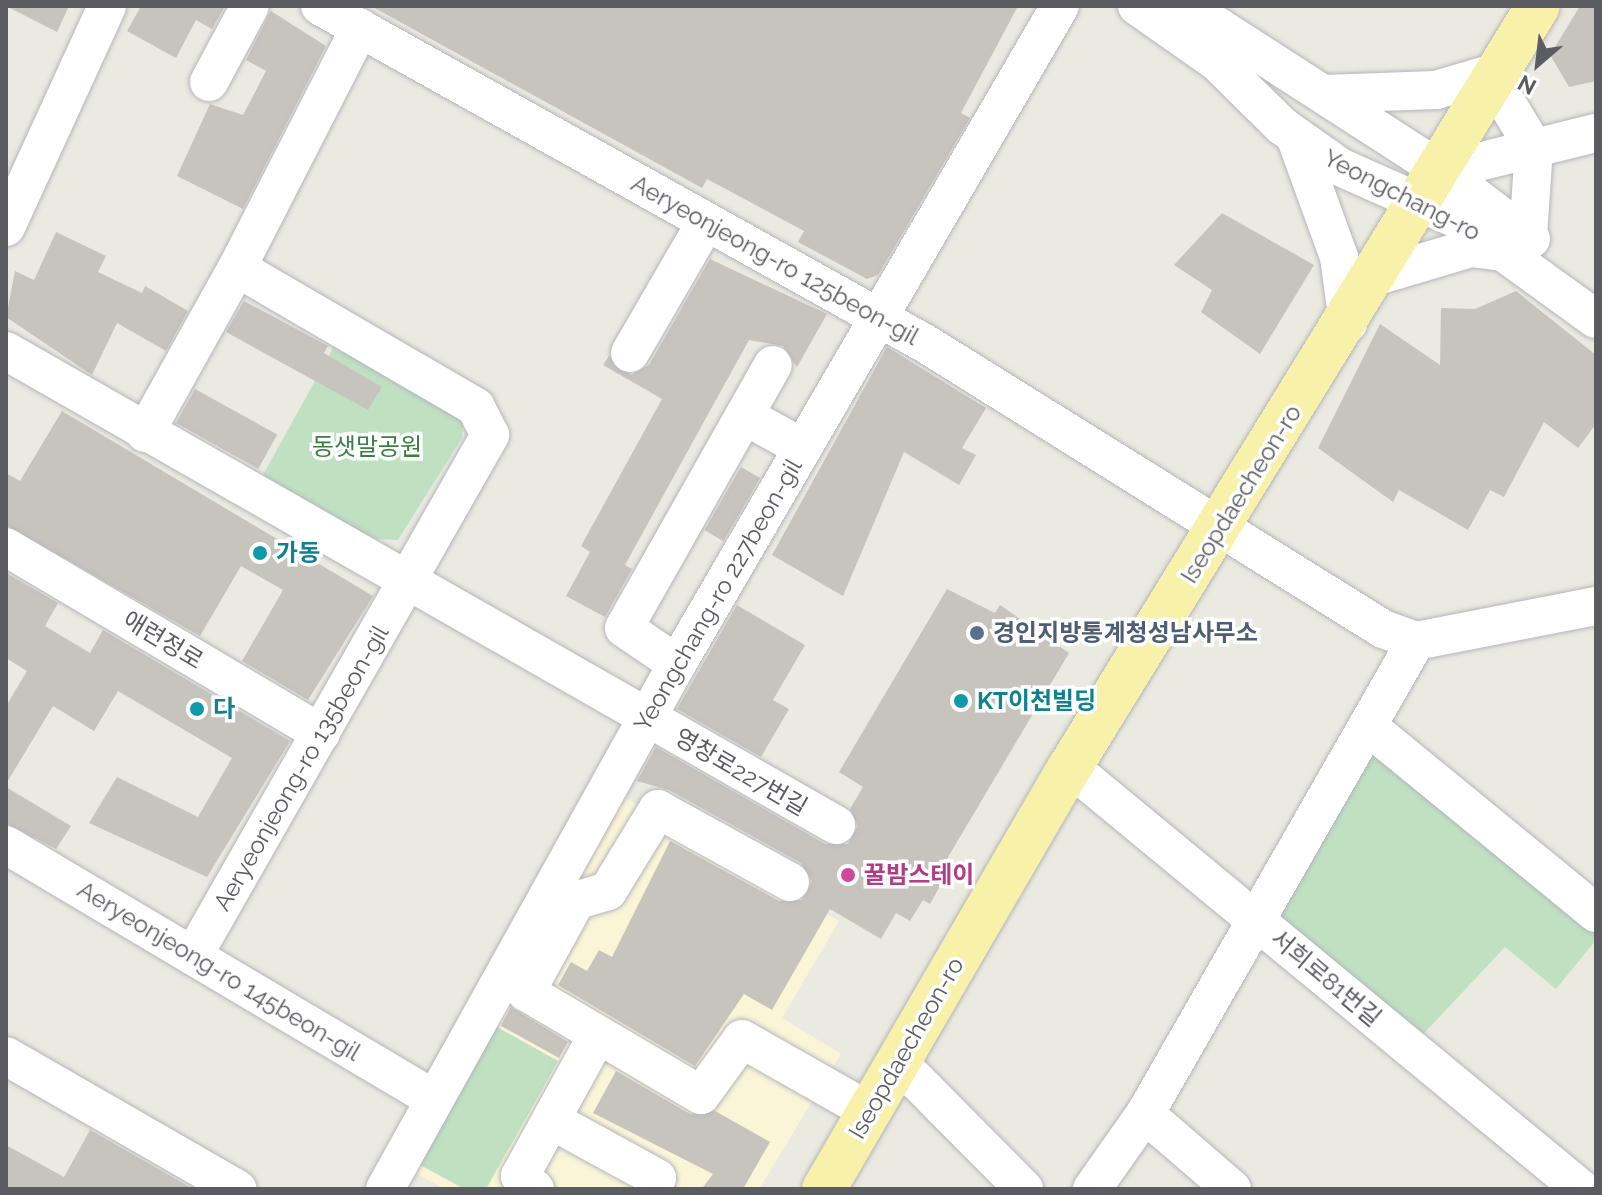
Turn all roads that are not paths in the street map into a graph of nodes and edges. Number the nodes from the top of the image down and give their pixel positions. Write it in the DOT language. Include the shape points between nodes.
graph roads {
  1 [pos="107,6"];
  2 [pos="250,6"];
  3 [pos="1060,6"];
  4 [pos="1137,6"];
  5 [pos="1186,6"];
  6 [pos="1538,6"];
  7 [pos="338,14"];
  8 [pos="1500,71"];
  9 [pos="209,82"];
  10 [pos="1321,94"];
  11 [pos="1596,133"];
  12 [pos="1295,136"];
  13 [pos="1534,148"];
  14 [pos="1431,189"];
  15 [pos="706,222"];
  16 [pos="6,227"];
  17 [pos="1520,245"];
  18 [pos="237,268"];
  19 [pos="1377,276"];
  20 [pos="1596,288"];
  21 [pos="880,319"];
  22 [pos="1596,319"];
  23 [pos="1348,323"];
  24 [pos="6,351"];
  25 [pos="630,353"];
  26 [pos="773,365"];
  27 [pos="745,416"];
  28 [pos="145,433"];
  29 [pos="803,448"];
  30 [pos="1220,529"];
  31 [pos="6,547"];
  32 [pos="408,580"];
  33 [pos="1596,606"];
  34 [pos="1416,641"];
  35 [pos="677,664"];
  36 [pos="647,718"];
  37 [pos="1370,728"];
  38 [pos="321,733"];
  39 [pos="1070,767"];
  40 [pos="836,825"];
  41 [pos="6,845"];
  42 [pos="790,882"];
  43 [pos="1596,913"];
  44 [pos="1254,918"];
  45 [pos="193,956"];
  46 [pos="597,1036"];
  47 [pos="6,1056"];
  48 [pos="898,1062"];
  49 [pos="431,1097"];
  50 [pos="869,1111"];
  51 [pos="1145,1114"];
  52 [pos="551,1120"];
  53 [pos="659,1176"];
  54 [pos="237,1189"];
  55 [pos="385,1189"];
  56 [pos="535,1189"];
  57 [pos="824,1189"];
  58 [pos="1024,1189"];
  59 [pos="1092,1189"];
  60 [pos="1232,1189"];
  61 [pos="1581,1189"];
  1 -- 16 [label="street"];
  2 -- 9 [label="street"];
  3 -- 21 [label="street, Yeongchang-ro 227beon-gil"];
  4 -- 12 [label="street, Yeongchang-ro" via="1217,62"];
  5 -- 10 [label="street, Yeongchang-ro"];
  6 -- 8 [label="main road, Iseopdaecheon-ro"];
  7 -- 15 [label="street, Aeryeonjeong-ro 125beon-gil"];
  7 -- 18 [label="street"];
  8 -- 10 [label="street" via="1436,90"];
  8 -- 13 [label="street" via="1503,97"];
  8 -- 14 [label="main road, Iseopdaecheon-ro"];
  10 -- 14 [label="street, Yeongchang-ro"];
  11 -- 13 [label="street"];
  12 -- 14 [label="street, Yeongchang-ro" via="1340,167"];
  12 -- 23 [label="street" via="1339,257"];
  13 -- 14 [label="street"];
  13 -- 17 [label="street"];
  14 -- 17 [label="street, Yeongchang-ro"];
  14 -- 19 [label="main road, Iseopdaecheon-ro"];
  15 -- 21 [label="street, Aeryeonjeong-ro 125beon-gil"];
  15 -- 25 [label="street"];
  17 -- 19 [label="street" via="1471,248"];
  17 -- 20 [label="street, Yeongchang-ro"];
  17 -- 22 [label="street, Yeongchang-ro"];
  18 -- 28 [label="street"];
  18 -- 32 [label="street, Aeryeonjeong-ro 135beon-gil" via="476,407 490,425 487,445"];
  19 -- 23 [label="main road, Iseopdaecheon-ro"];
  21 -- 29 [label="street, Yeongchang-ro 227beon-gil"];
  21 -- 30 [label="street, Aeryeonjeong-ro 125beon-gil"];
  23 -- 30 [label="main road, Iseopdaecheon-ro"];
  24 -- 28 [label="street"];
  26 -- 27 [label="street"];
  27 -- 29 [label="street"];
  27 -- 35 [label="street" via="624,630"];
  28 -- 32 [label="street"];
  29 -- 35 [label="street, Yeongchang-ro 227beon-gil"];
  30 -- 34 [label="street, Aeryeonjeong-ro 125beon-gil" via="1383,629"];
  30 -- 39 [label="main road, Iseopdaecheon-ro"];
  31 -- 38 [label="street, 애련정로"];
  32 -- 36 [label="street"];
  32 -- 38 [label="street, Aeryeonjeong-ro 135beon-gil"];
  33 -- 34 [label="street"];
  34 -- 37 [label="street"];
  35 -- 36 [label="street, Yeongchang-ro 227beon-gil"];
  36 -- 40 [label="street, 영창로227번길"];
  36 -- 49 [label="street, Yeongchang-ro 227beon-gil"];
  37 -- 43 [label="street"];
  37 -- 44 [label="street"];
  38 -- 45 [label="street, Aeryeonjeong-ro 135beon-gil"];
  39 -- 44 [label="street, 서희로81번길"];
  39 -- 48 [label="main road, Iseopdaecheon-ro"];
  41 -- 45 [label="street, Aeryeonjeong-ro 145beon-gil"];
  42 -- 46 [label="street" via="656,810 608,891 576,901 527,989"];
  44 -- 51 [label="street"];
  44 -- 61 [label="street, 서희로81번길"];
  45 -- 49 [label="street, Aeryeonjeong-ro 145beon-gil"];
  46 -- 50 [label="street" via="701,1095 742,1039"];
  46 -- 52 [label="street"];
  47 -- 54 [label="street"];
  48 -- 50 [label="main road, Iseopdaecheon-ro"];
  48 -- 58 [label="street"];
  49 -- 55 [label="street, Yeongchang-ro 227beon-gil"];
  50 -- 57 [label="main road, Iseopdaecheon-ro"];
  51 -- 59 [label="street"];
  51 -- 60 [label="street"];
  52 -- 53 [label="street"];
  52 -- 56 [label="street" via="520,1176"];
}
